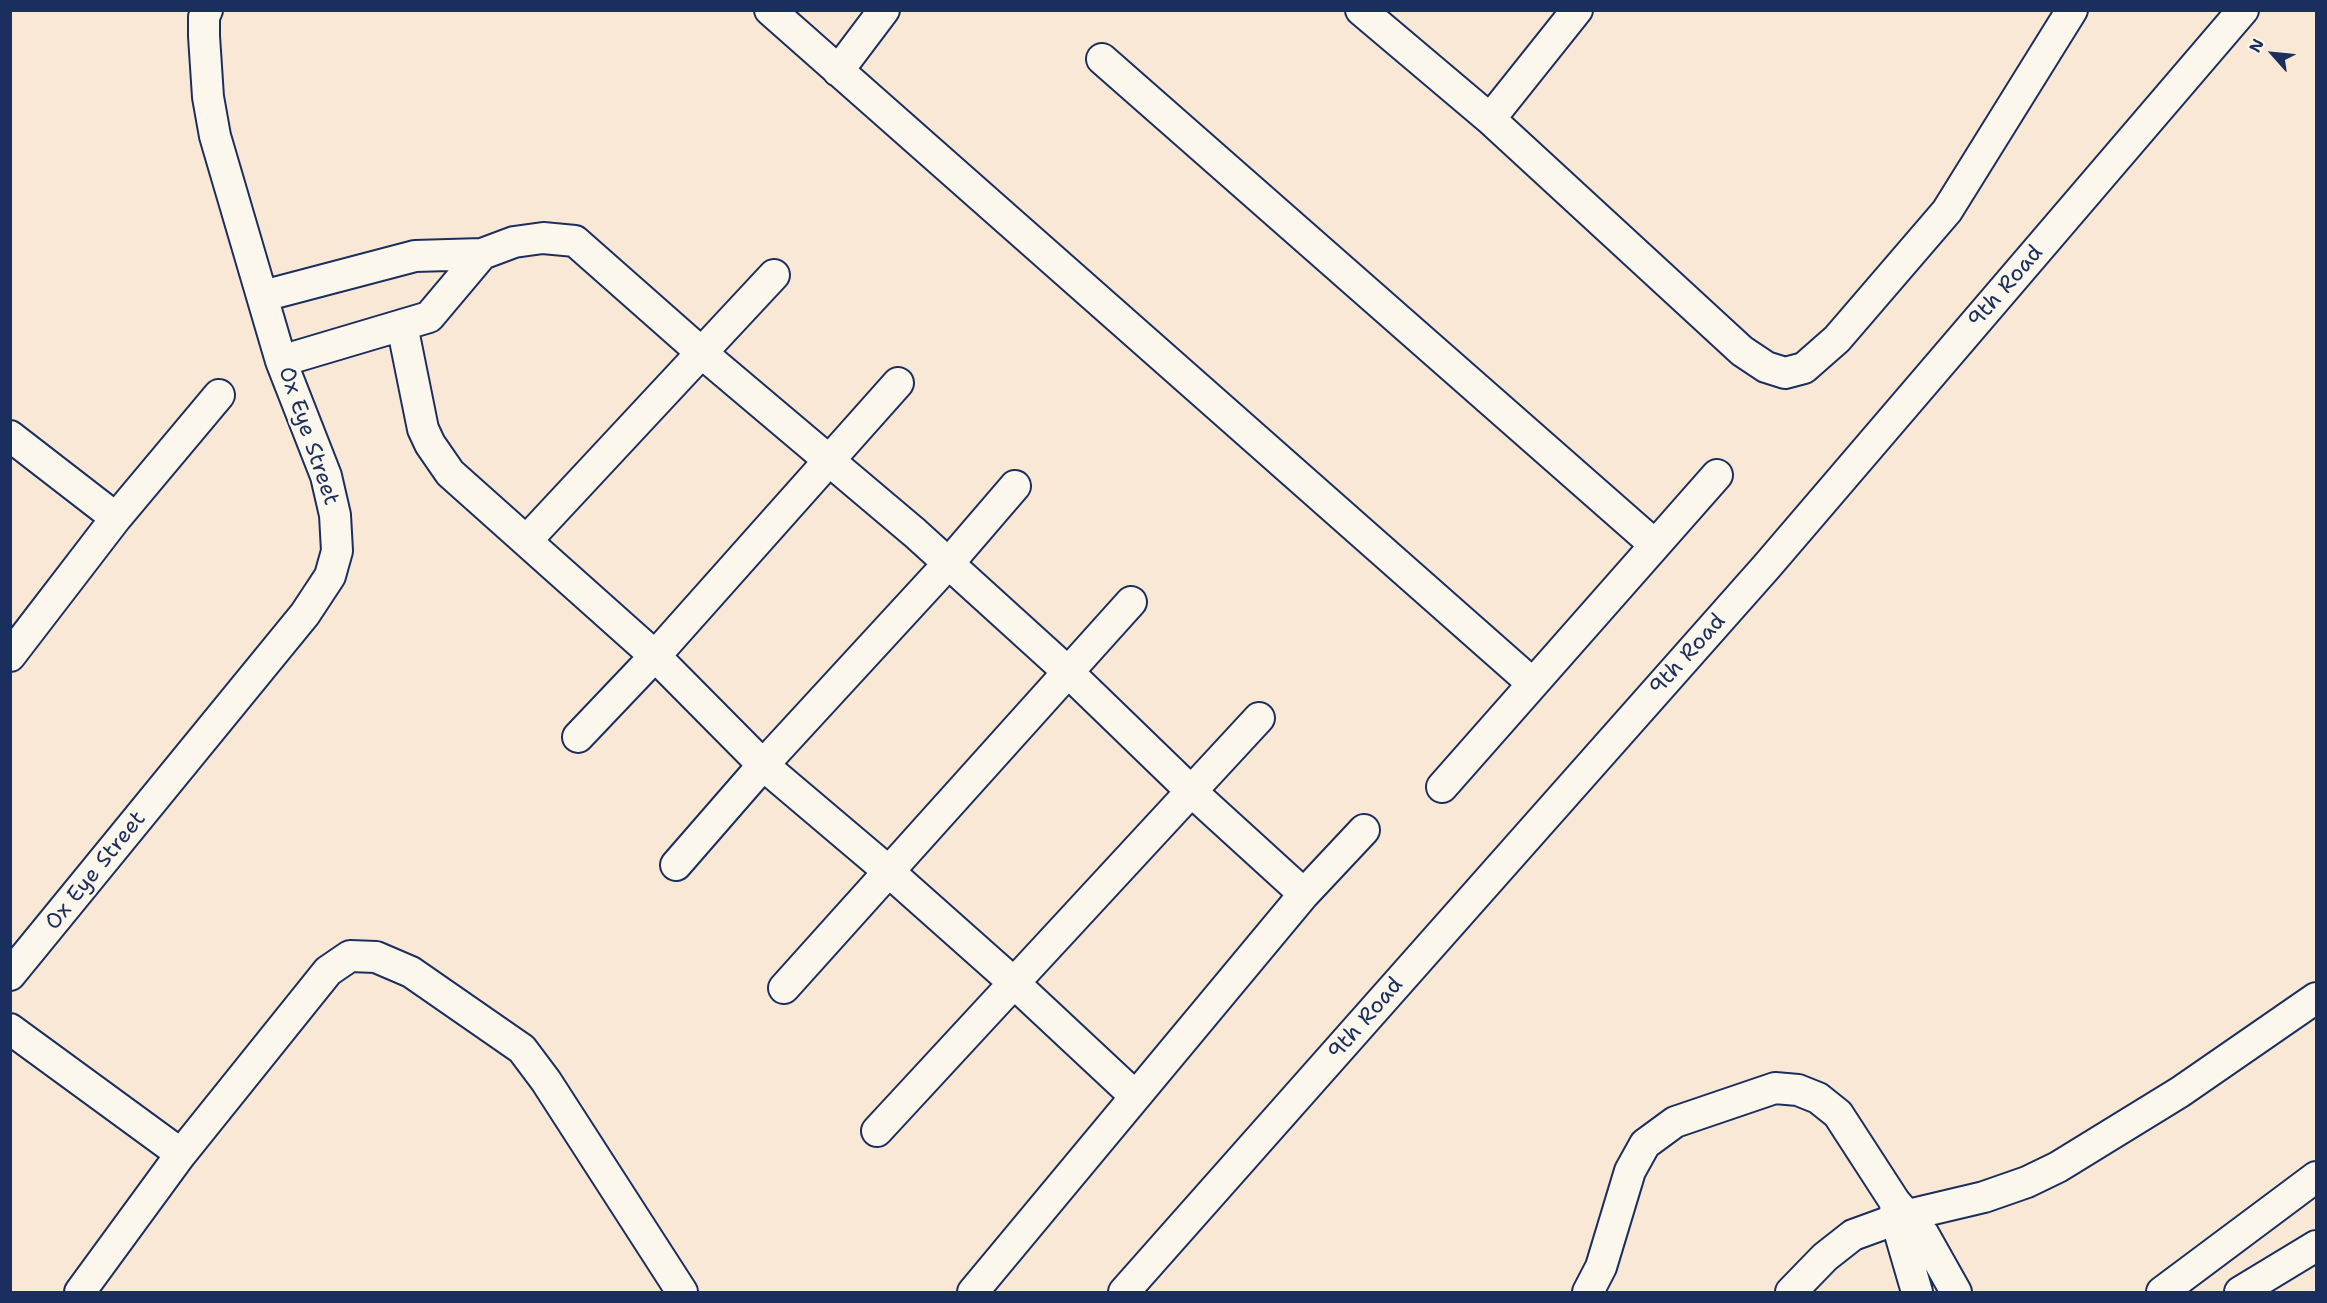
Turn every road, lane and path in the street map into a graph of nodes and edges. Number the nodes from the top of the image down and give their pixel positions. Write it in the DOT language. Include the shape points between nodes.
graph roads {
  1 [pos="884,10"];
  2 [pos="1361,10"];
  3 [pos="1577,10"];
  4 [pos="2072,10"];
  5 [pos="2243,10"];
  6 [pos="202,13"];
  7 [pos="788,16"];
  8 [pos="1102,59"];
  9 [pos="838,71"];
  10 [pos="1490,119"];
  11 [pos="482,254"];
  12 [pos="774,275"];
  13 [pos="263,296"];
  14 [pos="402,325"];
  15 [pos="703,354"];
  16 [pos="281,361"];
  17 [pos="898,383"];
  18 [pos="219,395"];
  19 [pos="10,436"];
  20 [pos="828,460"];
  21 [pos="1717,475"];
  22 [pos="1015,486"];
  23 [pos="116,518"];
  24 [pos="527,540"];
  25 [pos="1655,545"];
  26 [pos="948,564"];
  27 [pos="1131,602"];
  28 [pos="10,656"];
  29 [pos="655,656"];
  30 [pos="1067,672"];
  31 [pos="1532,683"];
  32 [pos="1260,718"];
  33 [pos="578,737"];
  34 [pos="763,765"];
  35 [pos="1442,787"];
  36 [pos="1191,791"];
  37 [pos="1364,830"];
  38 [pos="676,866"];
  39 [pos="887,870"];
  40 [pos="1304,894"];
  41 [pos="10,975"];
  42 [pos="1013,982"];
  43 [pos="784,988"];
  44 [pos="2316,999"];
  45 [pos="10,1029"];
  46 [pos="1135,1096"];
  47 [pos="876,1131"];
  48 [pos="181,1154"];
  49 [pos="2316,1177"];
  50 [pos="1900,1212"];
  51 [pos="2316,1246"];
  52 [pos="80,1293"];
  53 [pos="682,1293"];
  54 [pos="973,1293"];
  55 [pos="1124,1293"];
  56 [pos="1588,1293"];
  57 [pos="1791,1293"];
  58 [pos="1917,1293"];
  59 [pos="1956,1293"];
  60 [pos="2162,1293"];
  61 [pos="2240,1293"];
  1 -- 9 [label="street"];
  2 -- 10 [label="street"];
  3 -- 10 [label="street"];
  4 -- 10 [label="street" via="1947,211 1837,339 1803,368 1785,374 1766,368 1742,351"];
  5 -- 55 [label="street, 9th Road" via="1767,565"];
  6 -- 13 [label="street, Ox Eye Street" via="215,136"];
  7 -- 9 [label="street"];
  8 -- 25 [label="street"];
  9 -- 31 [label="street"];
  11 -- 13 [label="street" via="415,256"];
  11 -- 14 [label="street" via="429,317"];
  11 -- 15 [label="street" via="514,242 543,238 575,241"];
  12 -- 15 [label="street"];
  13 -- 16 [label="street, Ox Eye Street"];
  14 -- 16 [label="street"];
  14 -- 24 [label="street" via="423,429 430,444 450,473"];
  15 -- 20 [label="street"];
  15 -- 24 [label="street"];
  16 -- 41 [label="street, Ox Eye Street" via="326,476 335,515 337,551 330,576 305,614"];
  17 -- 20 [label="street"];
  18 -- 23 [label="street"];
  19 -- 23 [label="street"];
  20 -- 26 [label="street"];
  20 -- 29 [label="street"];
  21 -- 25 [label="street"];
  22 -- 26 [label="street"];
  23 -- 28 [label="street"];
  24 -- 29 [label="street"];
  25 -- 31 [label="street"];
  26 -- 30 [label="street"];
  26 -- 34 [label="street"];
  27 -- 30 [label="street"];
  29 -- 33 [label="street"];
  29 -- 34 [label="street"];
  30 -- 36 [label="street"];
  30 -- 39 [label="street"];
  31 -- 35 [label="street"];
  32 -- 36 [label="street"];
  34 -- 38 [label="street"];
  34 -- 39 [label="street"];
  36 -- 40 [label="street"];
  36 -- 42 [label="street"];
  37 -- 40 [label="street"];
  39 -- 42 [label="street"];
  39 -- 43 [label="street"];
  40 -- 46 [label="street"];
  42 -- 46 [label="street"];
  42 -- 47 [label="street"];
  44 -- 50 [label="street" via="2180,1092 2058,1167 1984,1197"];
  45 -- 48 [label="street"];
  46 -- 54 [label="street"];
  48 -- 52 [label="street"];
  48 -- 53 [label="street" via="328,971 350,956 376,957 411,972 522,1049"];
  49 -- 60 [label="street"];
  50 -- 56 [label="street" via="1838,1114 1798,1089 1774,1088 1675,1122 1645,1144 1630,1171 1601,1267"];
  50 -- 57 [label="street" via="1842,1242"];
  50 -- 58 [label="street"];
  50 -- 59 [label="street" via="1924,1235"];
  51 -- 61 [label="street"];
}
